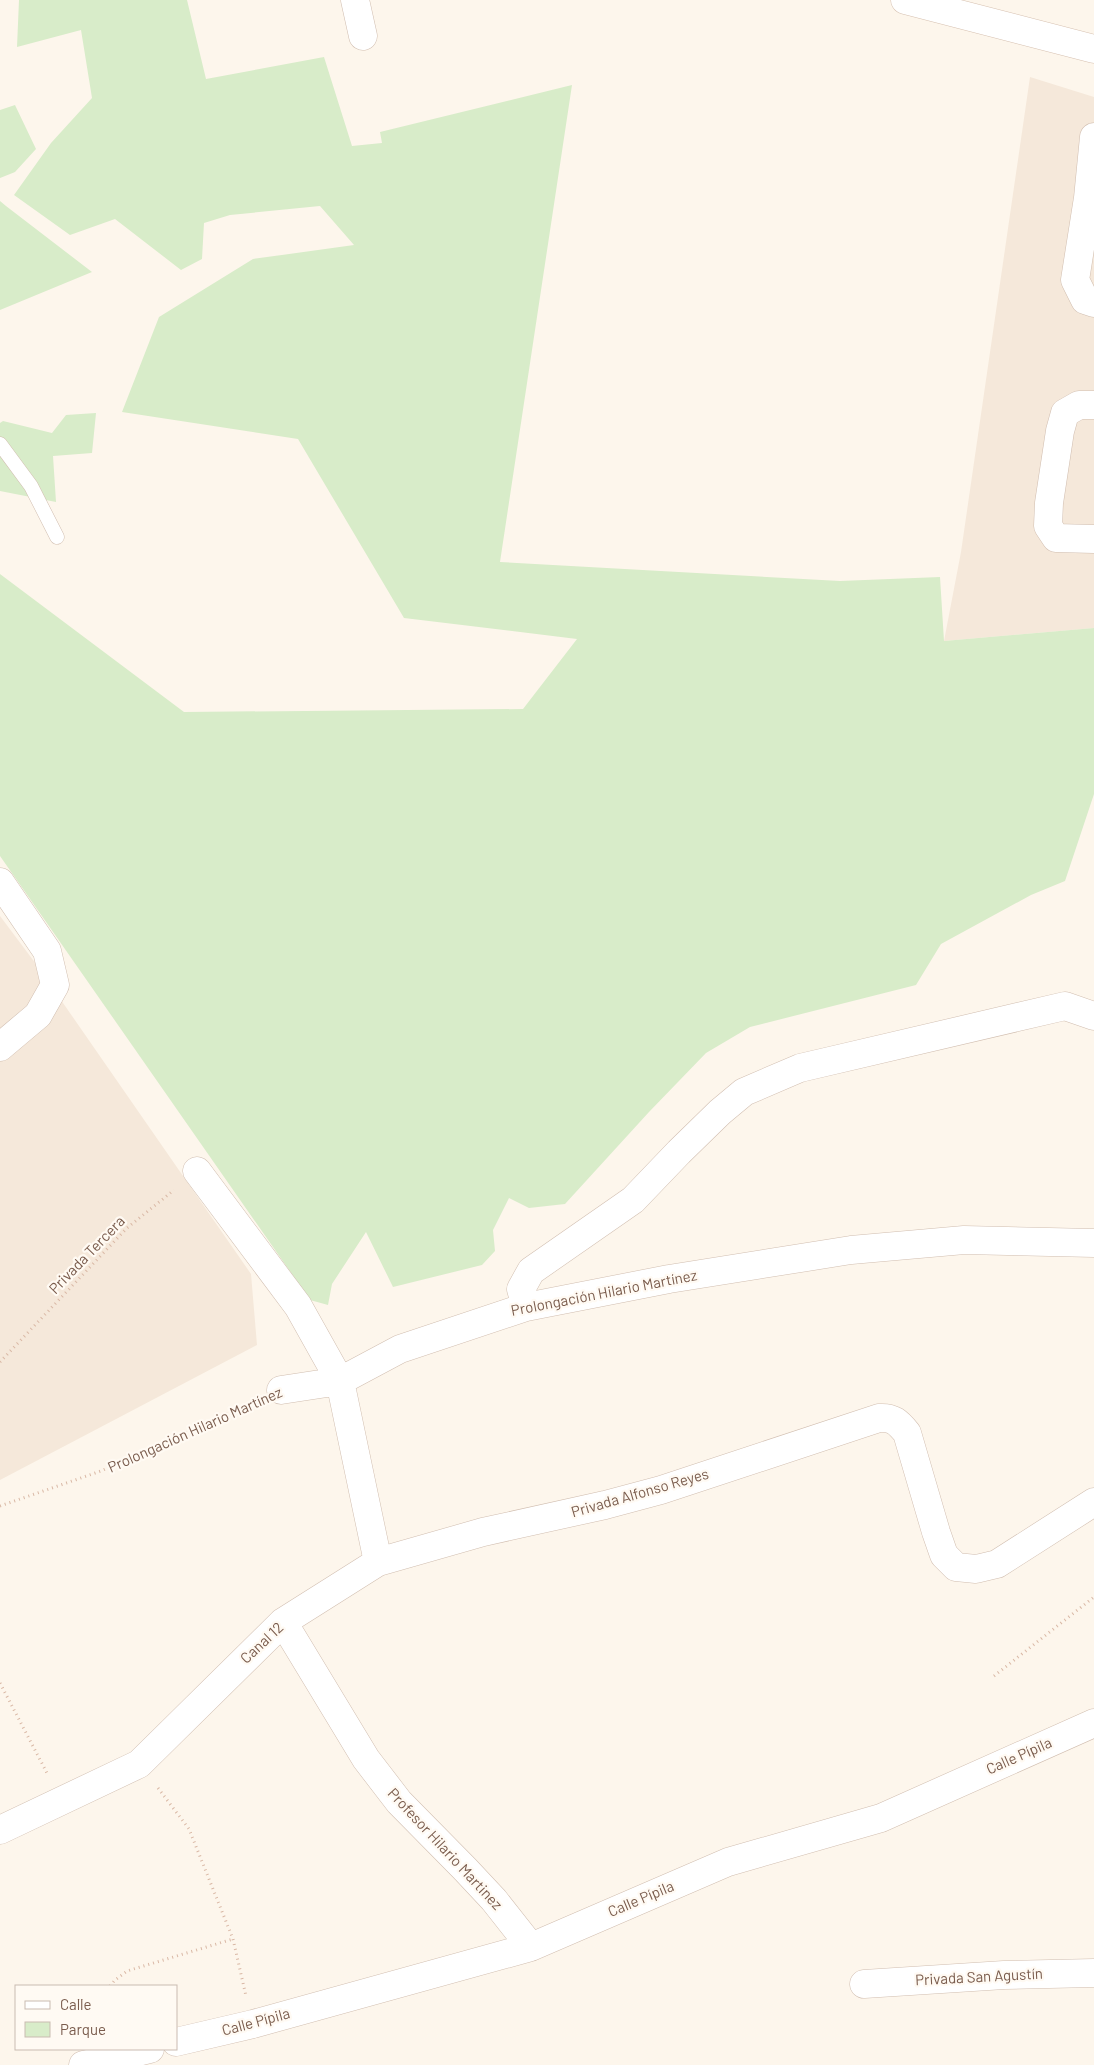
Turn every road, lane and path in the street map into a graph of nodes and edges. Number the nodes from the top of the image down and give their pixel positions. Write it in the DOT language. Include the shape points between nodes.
graph roads {
  1 [pos="355,0"];
  2 [pos="905,0"];
  3 [pos="363,36"];
  4 [pos="1094,49"];
  5 [pos="1094,136"];
  6 [pos="1091,199"];
  7 [pos="1094,303"];
  8 [pos="1094,405"];
  9 [pos="0,444"];
  10 [pos="57,537"];
  11 [pos="1094,539"];
  12 [pos="0,882"];
  13 [pos="1094,1016"];
  14 [pos="0,1047"];
  15 [pos="197,1171"];
  16 [pos="1094,1243"];
  17 [pos="526,1307"];
  18 [pos="0,1362"];
  19 [pos="340,1381"];
  20 [pos="281,1390"];
  21 [pos="1094,1502"];
  22 [pos="0,1506"];
  23 [pos="378,1562"];
  24 [pos="1094,1597"];
  25 [pos="283,1622"];
  26 [pos="994,1676"];
  27 [pos="0,1683"];
  28 [pos="1094,1723"];
  29 [pos="139,1764"];
  30 [pos="61,1800"];
  31 [pos="0,1830"];
  32 [pos="233,1939"];
  33 [pos="531,1947"];
  34 [pos="1094,1973"];
  35 [pos="864,1984"];
  36 [pos="111,1985"];
  37 [pos="253,2024"];
  38 [pos="178,2042"];
  39 [pos="146,2050"];
  40 [pos="82,2065"];
  1 -- 3 [label="street"];
  2 -- 4 [label="street"];
  5 -- 6 [label="street"];
  6 -- 7 [label="street" via="1075,280 1085,300"];
  8 -- 11 [label="street" via="1079,405 1065,413 1050,494 1048,526 1056,538"];
  9 -- 10 [label="lane" via="31,486"];
  12 -- 14 [label="street" via="47,951 54,985 38,1015"];
  13 -- 17 [label="street" via="1065,1006 800,1068 744,1092 706,1125 633,1200 531,1270 521,1288"];
  15 -- 18 [label="path, Privada Tercera" via="127,1228"];
  15 -- 19 [label="street" via="298,1306"];
  16 -- 17 [label="street, Prolongación Hilario Martínez" via="964,1240 850,1250 669,1279"];
  17 -- 19 [label="street, Prolongación Hilario Martínez" via="400,1349"];
  19 -- 20 [label="street, Prolongación Hilario Martínez"];
  19 -- 23 [label="street"];
  20 -- 22 [label="path, Prolongación Hilario Martínez" via="101,1471"];
  21 -- 23 [label="street, Privada Alfonso Reyes" via="997,1564 976,1569 956,1567 944,1555 907,1433 890,1418 879,1418 605,1506 483,1532"];
  23 -- 25 [label="street, Canal 12"];
  24 -- 26 [label="path"];
  25 -- 29 [label="street, Canal 12"];
  25 -- 33 [label="street, Profesor Hilario Martinez" via="366,1759 399,1802 494,1900"];
  27 -- 30 [label="path"];
  28 -- 33 [label="street, Calle Pípila" via="881,1818 728,1862"];
  29 -- 30 [label="street, Canal 12"];
  29 -- 32 [label="path" via="189,1829"];
  30 -- 31 [label="street, Canal 12"];
  32 -- 36 [label="path" via="128,1971"];
  32 -- 37 [label="path"];
  33 -- 37 [label="street, Calle Pípila"];
  34 -- 35 [label="street, Privada San Agustín" via="1004,1974"];
  37 -- 38 [label="street, Calle Pípila"];
  39 -- 40 [label="street"];
}
